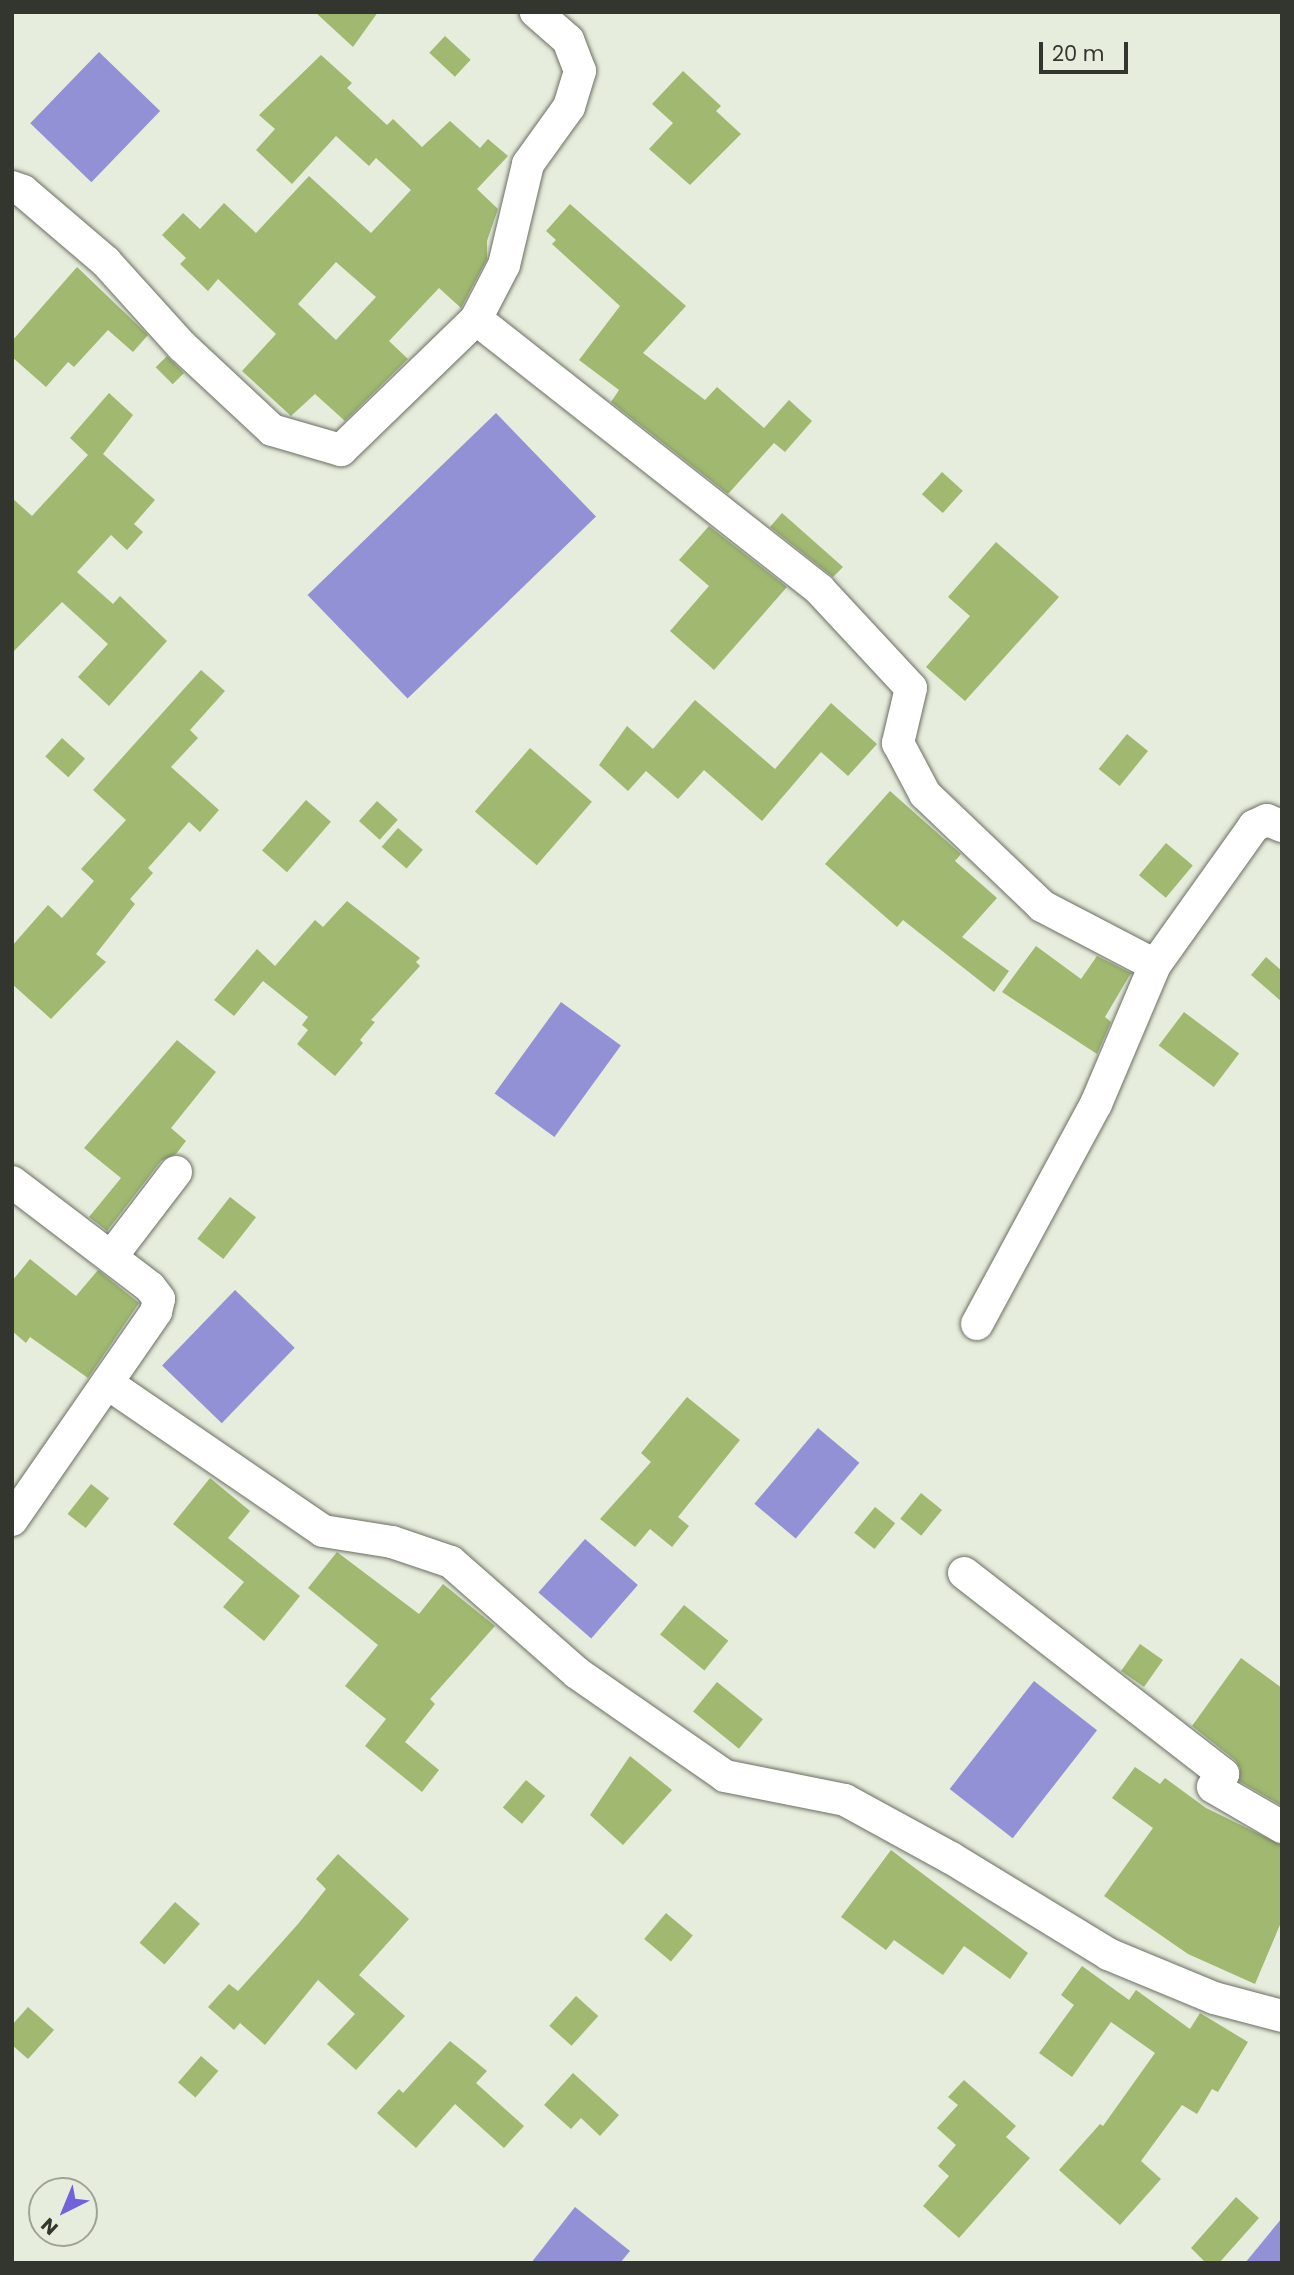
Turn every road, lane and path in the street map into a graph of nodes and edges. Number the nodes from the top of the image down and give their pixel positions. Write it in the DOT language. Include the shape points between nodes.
graph roads {
  1 [pos="536,12"];
  2 [pos="12,187"];
  3 [pos="476,319"];
  4 [pos="1282,826"];
  5 [pos="1155,965"];
  6 [pos="176,1172"];
  7 [pos="12,1182"];
  8 [pos="111,1257"];
  9 [pos="978,1324"];
  10 [pos="107,1383"];
  11 [pos="12,1520"];
  12 [pos="964,1573"];
  13 [pos="1282,1827"];
  14 [pos="1281,2016"];
  1 -- 3 [label="street" via="568,40 580,71 569,107 528,164 504,265"];
  2 -- 3 [label="street" via="23,191 106,262 182,346 272,430 341,450"];
  3 -- 5 [label="street" via="819,589 911,688 898,743 925,794 1042,906"];
  4 -- 5 [label="street" via="1267,820 1254,826"];
  5 -- 9 [label="street" via="1096,1104"];
  6 -- 8 [label="street"];
  7 -- 8 [label="street"];
  8 -- 10 [label="street" via="159,1299 156,1312"];
  10 -- 11 [label="street"];
  10 -- 14 [label="street" via="323,1531 392,1542 452,1562 578,1673 725,1776 845,1800 951,1858 1108,1955 1214,1998"];
  12 -- 13 [label="street" via="1223,1774 1213,1787"];
}
